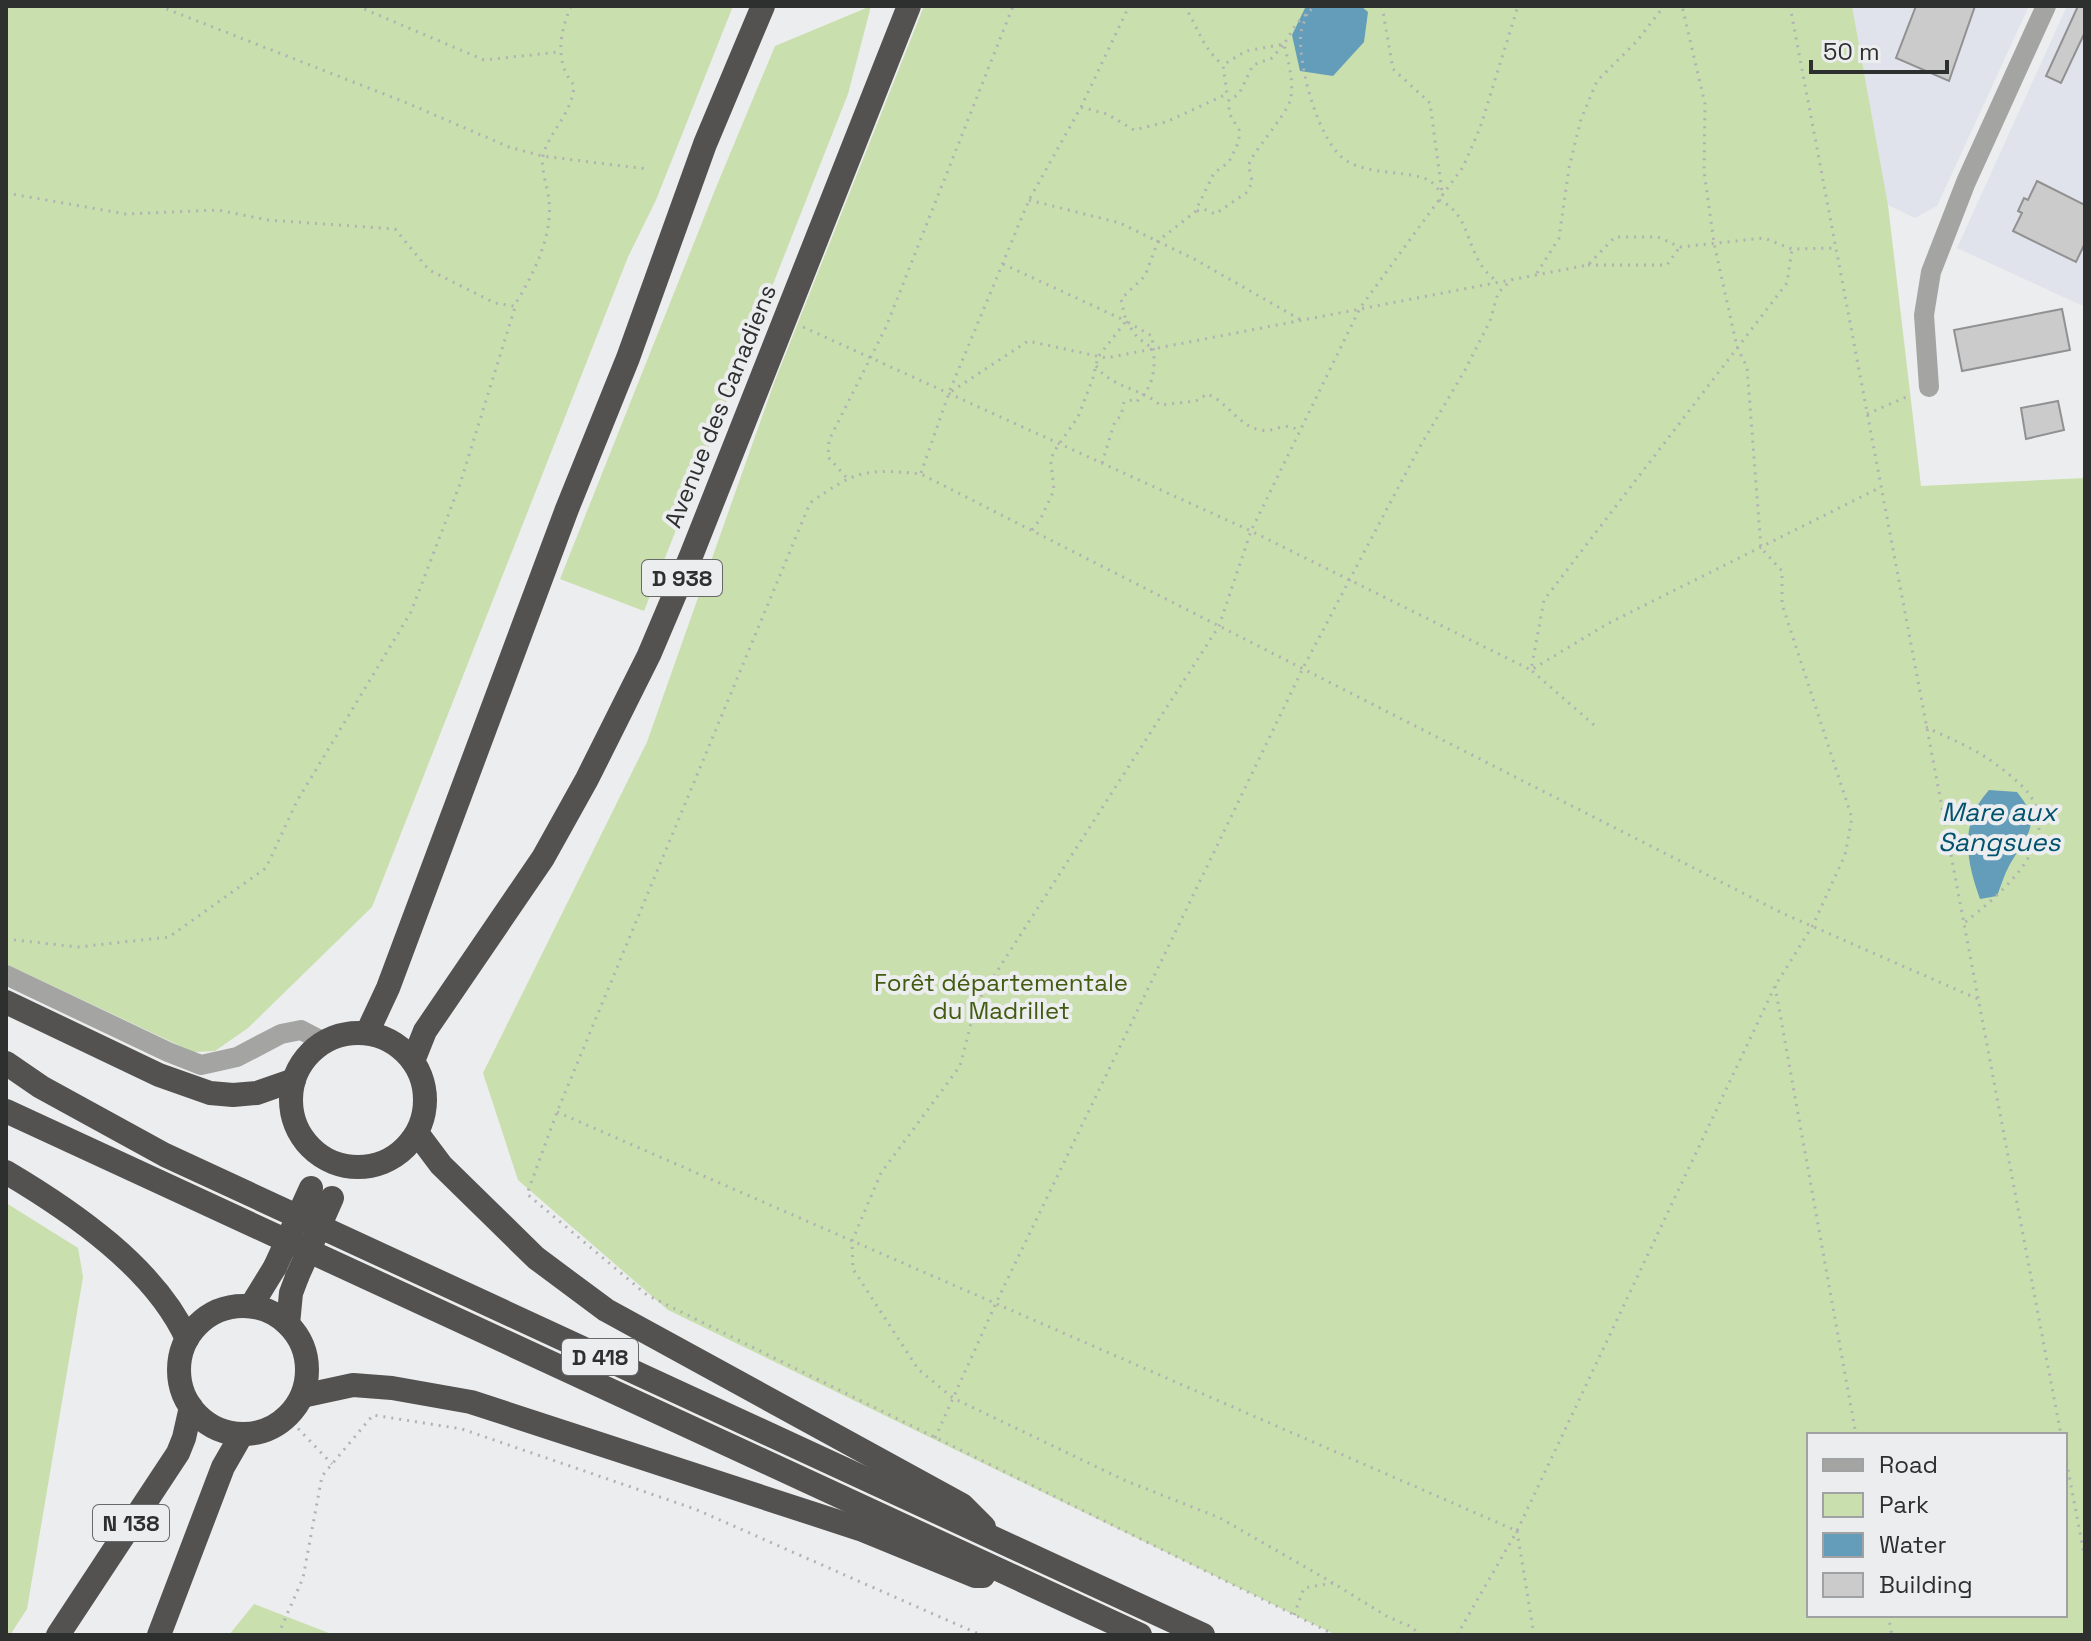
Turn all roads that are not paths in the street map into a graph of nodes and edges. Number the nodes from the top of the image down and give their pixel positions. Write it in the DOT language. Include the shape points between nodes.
graph roads {
  1 [pos="763,6"];
  2 [pos="909,6"];
  3 [pos="2046,6"];
  4 [pos="1929,387"];
  5 [pos="6,975"];
  6 [pos="6,1002"];
  7 [pos="367,1033"];
  8 [pos="324,1042"];
  9 [pos="413,1061"];
  10 [pos="6,1063"];
  11 [pos="294,1080"];
  12 [pos="6,1111"];
  13 [pos="417,1133"];
  14 [pos="319,1154"];
  15 [pos="347,1166"];
  16 [pos="6,1172"];
  17 [pos="322,1193"];
  18 [pos="286,1272"];
  19 [pos="251,1306"];
  20 [pos="288,1324"];
  21 [pos="187,1339"];
  22 [pos="302,1396"];
  23 [pos="191,1407"];
  24 [pos="242,1434"];
  25 [pos="997,1540"];
  26 [pos="1016,1577"];
  27 [pos="58,1635"];
  28 [pos="159,1635"];
  29 [pos="1140,1635"];
  30 [pos="1203,1635"];
  1 -- 7 [label="highway" via="705,144 628,358"];
  2 -- 9 [label="highway, Avenue des Canadiens / D 938" via="649,655 543,858 425,1031"];
  3 -- 4 [label="street" via="1931,272 1924,315"];
  5 -- 8 [label="street" via="201,1065 237,1057 281,1034 301,1030"];
  6 -- 11 [label="highway" via="159,1075 210,1093 257,1093"];
  7 -- 8 [label="highway"];
  7 -- 9 [label="highway" via="393,1042"];
  8 -- 11 [label="highway" via="301,1064"];
  9 -- 13 [label="highway" via="425,1096"];
  10 -- 25 [label="highway, D 418" via="165,1155"];
  11 -- 14 [label="highway" via="294,1121"];
  12 -- 26 [label="highway, D 418"];
  13 -- 15 [label="highway" via="387,1160"];
  13 -- 25 [label="highway" via="441,1165 536,1258 606,1310 962,1505"];
  14 -- 15 [label="highway"];
  14 -- 17 [label="highway"];
  15 -- 17 [label="highway"];
  16 -- 21 [label="highway" via="53,1200 116,1251 164,1299"];
  17 -- 18 [label="highway, bridge"];
  18 -- 19 [label="highway"];
  18 -- 20 [label="highway" via="291,1293"];
  19 -- 20 [label="highway"];
  19 -- 21 [label="highway" via="214,1312"];
  20 -- 22 [label="highway" via="305,1350 308,1366"];
  21 -- 23 [label="highway" via="179,1373"];
  22 -- 24 [label="highway" via="274,1426"];
  22 -- 26 [label="highway" via="353,1385 471,1402 860,1529 975,1576"];
  23 -- 24 [label="highway" via="214,1426"];
  23 -- 27 [label="highway, N 138" via="178,1453"];
  24 -- 28 [label="highway, N 138" via="223,1467"];
  25 -- 30 [label="highway, D 418"];
  26 -- 29 [label="highway, D 418"];
}
